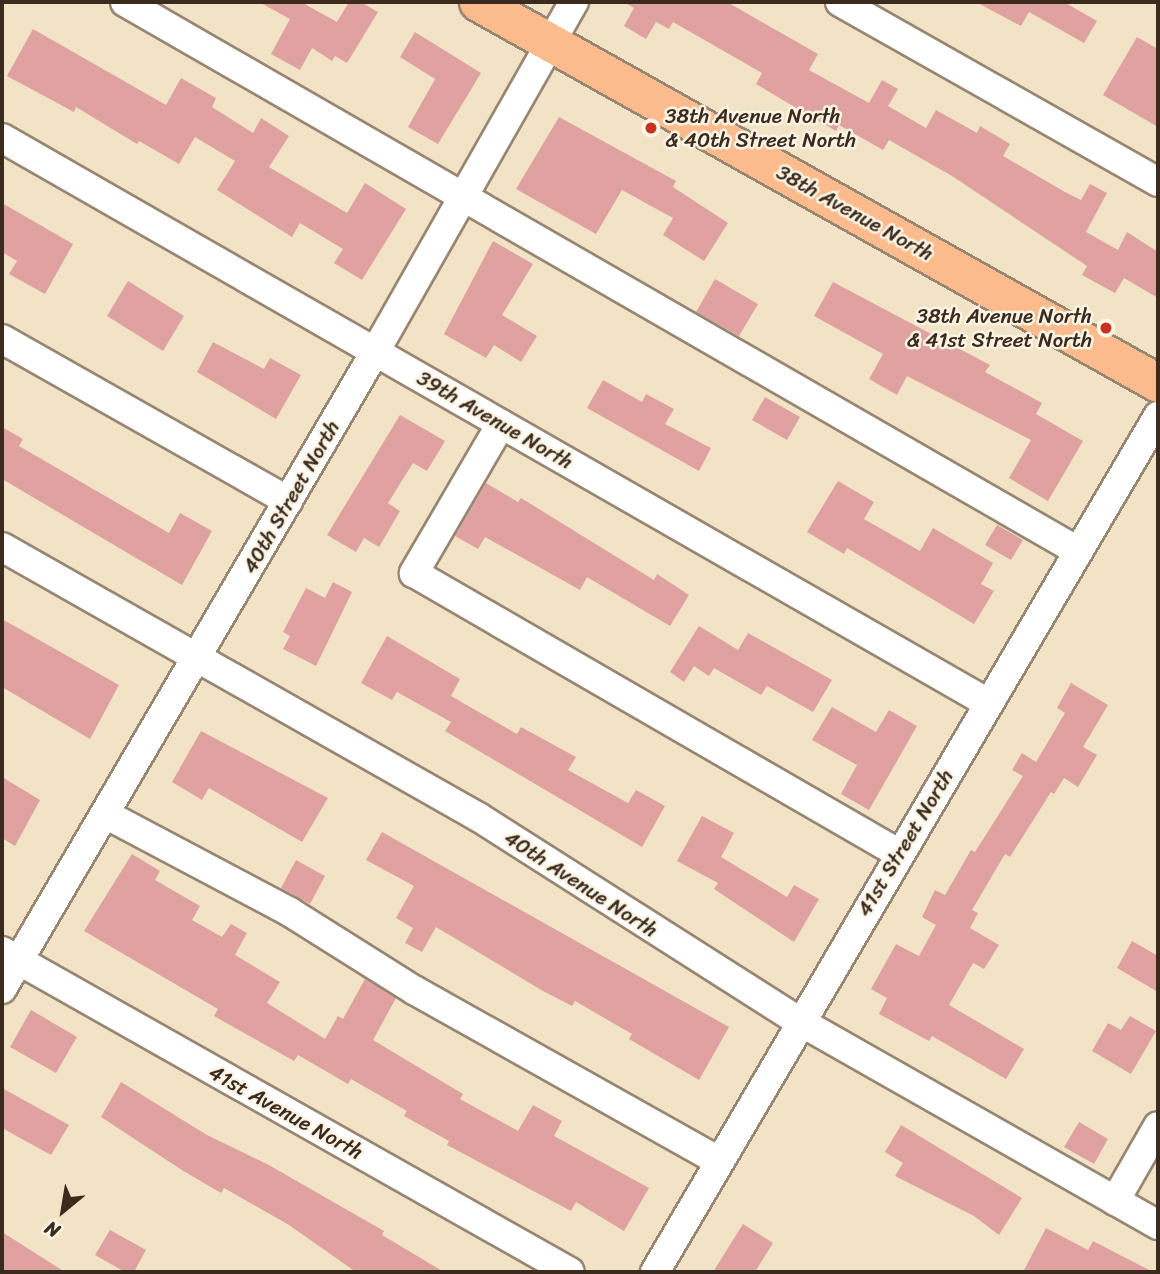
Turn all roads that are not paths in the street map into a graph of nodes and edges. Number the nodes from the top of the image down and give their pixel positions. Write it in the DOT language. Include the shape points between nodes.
graph roads {
  1 [pos="125,2"];
  2 [pos="478,2"];
  3 [pos="574,2"];
  4 [pos="840,2"];
  5 [pos="551,42"];
  6 [pos="2,138"];
  7 [pos="1158,183"];
  8 [pos="464,195"];
  9 [pos="2,339"];
  10 [pos="375,352"];
  11 [pos="1158,383"];
  12 [pos="1158,416"];
  13 [pos="501,424"];
  14 [pos="288,501"];
  15 [pos="2,547"];
  16 [pos="1078,551"];
  17 [pos="197,659"];
  18 [pos="988,703"];
  19 [pos="105,814"];
  20 [pos="898,853"];
  21 [pos="10,956"];
  22 [pos="2,989"];
  23 [pos="799,1021"];
  24 [pos="1158,1125"];
  25 [pos="719,1161"];
  26 [pos="1115,1201"];
  27 [pos="1158,1225"];
  28 [pos="570,1272"];
  29 [pos="655,1272"];
  1 -- 8 [label="street"];
  2 -- 5 [label="main road, 38th Avenue North"];
  3 -- 5 [label="street, 40th Street North"];
  4 -- 7 [label="street"];
  5 -- 8 [label="street, 40th Street North"];
  5 -- 11 [label="main road, 38th Avenue North"];
  6 -- 10 [label="street, 39th Avenue North"];
  8 -- 10 [label="street, 40th Street North"];
  8 -- 16 [label="street"];
  9 -- 14 [label="street"];
  10 -- 13 [label="street, 39th Avenue North"];
  10 -- 14 [label="street, 40th Street North"];
  12 -- 16 [label="street, 41st Street North"];
  13 -- 18 [label="street, 39th Avenue North"];
  13 -- 20 [label="street" via="414,573"];
  14 -- 17 [label="street, 40th Street North"];
  15 -- 17 [label="street, 40th Avenue North"];
  16 -- 18 [label="street, 41st Street North"];
  17 -- 19 [label="street, 40th Street North"];
  17 -- 23 [label="street, 40th Avenue North" via="480,818"];
  18 -- 20 [label="street, 41st Street North"];
  19 -- 21 [label="street, 40th Street North"];
  19 -- 25 [label="street" via="290,912 414,989"];
  20 -- 23 [label="street, 41st Street North"];
  21 -- 22 [label="street, 40th Street North"];
  21 -- 28 [label="street, 41st Avenue North"];
  23 -- 25 [label="street, 41st Street North"];
  23 -- 26 [label="street, 40th Avenue North"];
  24 -- 26 [label="street"];
  25 -- 29 [label="street, 41st Street North"];
  26 -- 27 [label="street, 40th Avenue North"];
}
